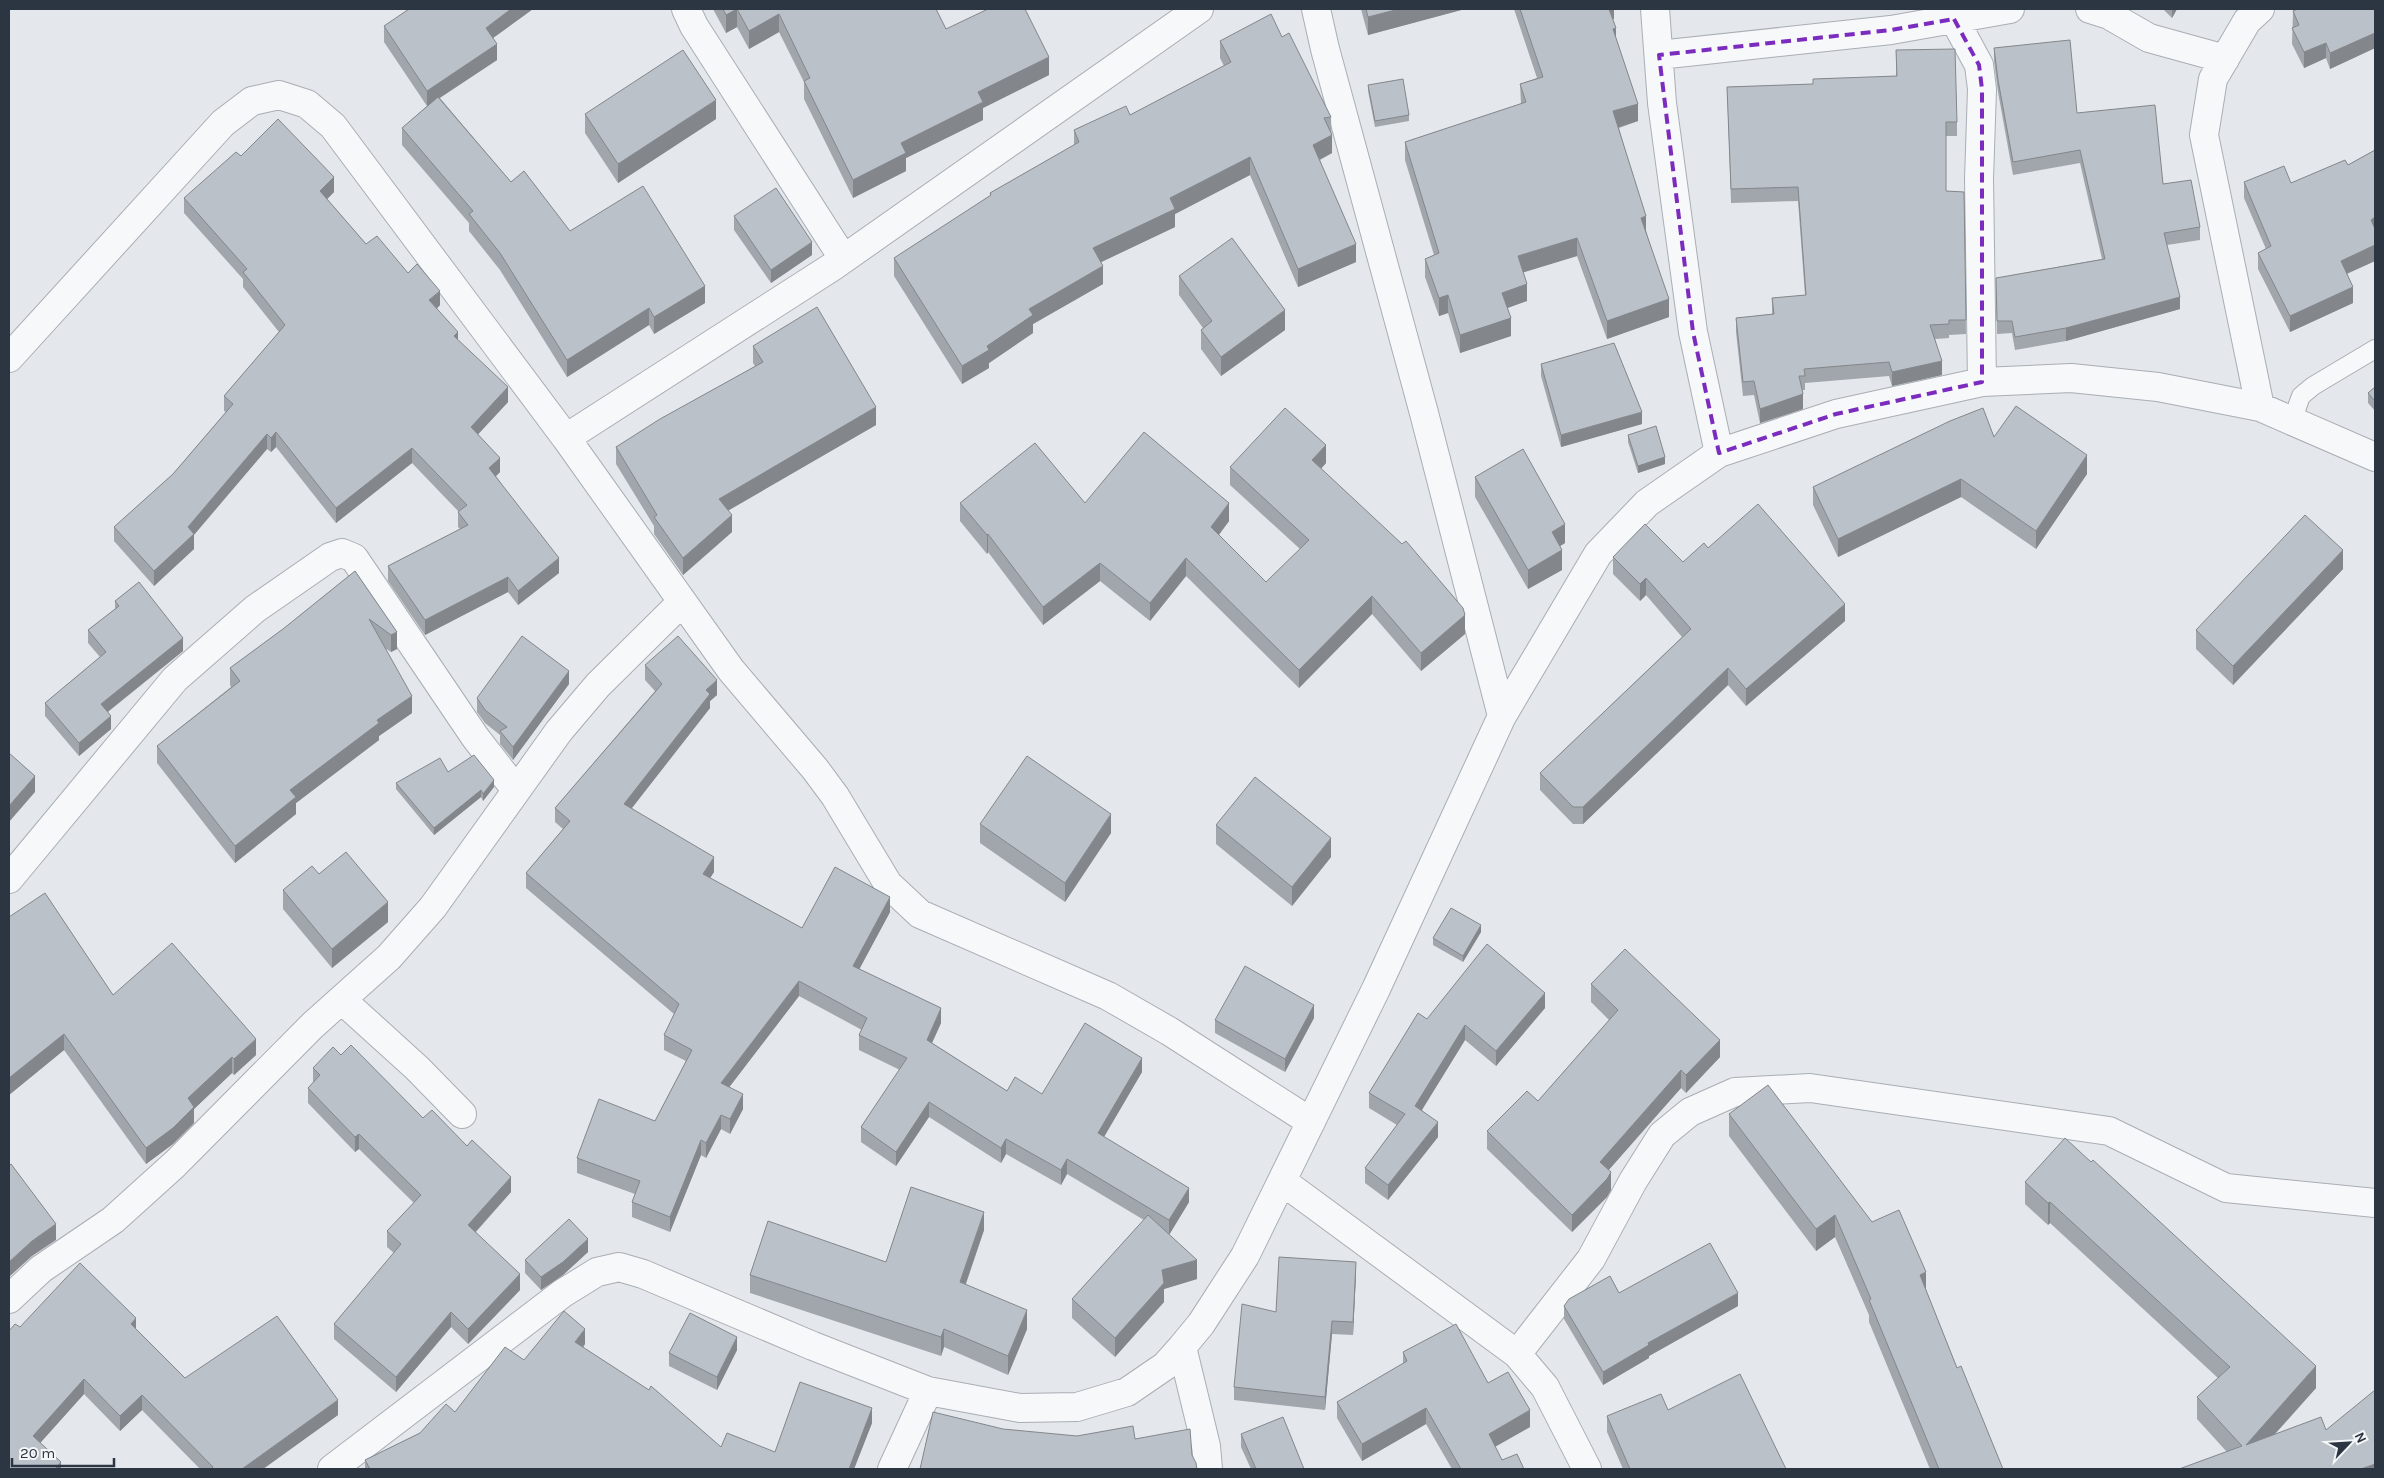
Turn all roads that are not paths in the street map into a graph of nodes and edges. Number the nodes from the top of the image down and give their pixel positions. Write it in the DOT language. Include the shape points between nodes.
graph roads {
  1 [pos="686,9"];
  2 [pos="1199,9"];
  3 [pos="1316,9"];
  4 [pos="1655,9"];
  5 [pos="2010,9"];
  6 [pos="2090,9"];
  7 [pos="2260,9"];
  8 [pos="1954,19"];
  9 [pos="1890,20"];
  10 [pos="1659,56"];
  11 [pos="2225,59"];
  12 [pos="843,258"];
  13 [pos="2375,349"];
  14 [pos="9,358"];
  15 [pos="1982,382"];
  16 [pos="2260,408"];
  17 [pos="2292,421"];
  18 [pos="566,438"];
  19 [pos="1719,453"];
  20 [pos="2375,457"];
  21 [pos="682,602"];
  22 [pos="1502,716"];
  23 [pos="516,790"];
  24 [pos="9,879"];
  25 [pos="342,1000"];
  26 [pos="462,1114"];
  27 [pos="1311,1122"];
  28 [pos="1282,1181"];
  29 [pos="2375,1204"];
  30 [pos="9,1299"];
  31 [pos="1182,1347"];
  32 [pos="1517,1354"];
  33 [pos="928,1391"];
  34 [pos="332,1469"];
  35 [pos="892,1469"];
  36 [pos="1208,1469"];
  37 [pos="1588,1469"];
  1 -- 12 [label="street"];
  2 -- 12 [label="street"];
  3 -- 22 [label="street"];
  4 -- 10 [label="street"];
  5 -- 8 [label="street"];
  6 -- 11 [label="street" via="2109,14 2149,38"];
  7 -- 11 [label="street" via="2247,20"];
  8 -- 9 [label="street"];
  8 -- 15 [label="street" via="1979,65 1982,89 1979,179"];
  9 -- 10 [label="street"];
  10 -- 19 [label="street" via="1662,103 1693,332"];
  11 -- 16 [label="street" via="2214,79 2204,135"];
  12 -- 18 [label="street"];
  13 -- 17 [label="lane" via="2312,386 2301,396"];
  14 -- 18 [label="street" via="223,123 252,101 278,95 308,104 333,126"];
  15 -- 16 [label="street" via="2081,379 2158,386"];
  15 -- 19 [label="street" via="1836,414"];
  16 -- 17 [label="street"];
  17 -- 20 [label="street"];
  18 -- 21 [label="street"];
  19 -- 22 [label="street" via="1647,503 1598,554"];
  21 -- 23 [label="street" via="598,685"];
  21 -- 27 [label="street" via="730,670 820,776 888,884 920,914 1108,996"];
  22 -- 27 [label="street"];
  23 -- 24 [label="street" via="475,737 354,558 342,553 330,557 254,609 175,679"];
  23 -- 25 [label="street" via="433,907 389,957"];
  25 -- 26 [label="street"];
  25 -- 30 [label="street" via="175,1164 113,1220 41,1269"];
  27 -- 28 [label="street"];
  28 -- 31 [label="street" via="1245,1256 1201,1324"];
  28 -- 32 [label="street"];
  29 -- 32 [label="street" via="2226,1188 2109,1131 1810,1088 1735,1092 1690,1112 1662,1135 1591,1258"];
  31 -- 33 [label="street" via="1165,1366 1127,1392 1077,1407 1020,1408"];
  31 -- 36 [label="street" via="1206,1446"];
  32 -- 37 [label="street" via="1545,1387"];
  33 -- 34 [label="street" via="619,1267 597,1272 563,1293"];
  33 -- 35 [label="street"];
}
